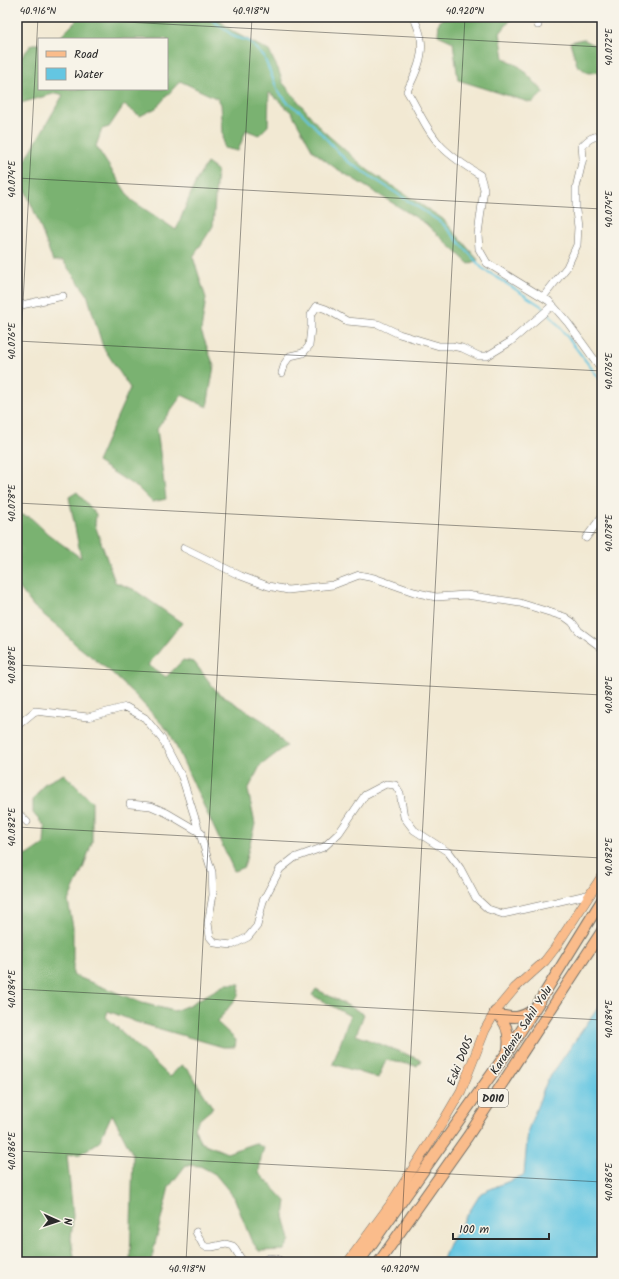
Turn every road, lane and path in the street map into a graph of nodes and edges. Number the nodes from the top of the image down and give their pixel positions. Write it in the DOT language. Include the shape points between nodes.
graph roads {
  1 [pos="414,17"];
  2 [pos="537,17"];
  3 [pos="538,25"];
  4 [pos="602,136"];
  5 [pos="63,296"];
  6 [pos="543,297"];
  7 [pos="553,305"];
  8 [pos="17,306"];
  9 [pos="602,370"];
  10 [pos="282,372"];
  11 [pos="602,516"];
  12 [pos="586,538"];
  13 [pos="184,548"];
  14 [pos="602,648"];
  15 [pos="17,726"];
  16 [pos="130,804"];
  17 [pos="17,812"];
  18 [pos="27,822"];
  19 [pos="200,833"];
  20 [pos="602,876"];
  21 [pos="591,894"];
  22 [pos="602,900"];
  23 [pos="602,931"];
  24 [pos="536,1007"];
  25 [pos="497,1013"];
  26 [pos="508,1051"];
  27 [pos="196,1232"];
  28 [pos="243,1262"];
  29 [pos="263,1262"];
  30 [pos="282,1262"];
  31 [pos="348,1262"];
  32 [pos="360,1262"];
  33 [pos="379,1262"];
  1 -- 6 [label="street" via="421,39 420,56 408,91 427,127 442,147 480,175 484,189 478,234 479,249 487,263"];
  2 -- 3 [label="street"];
  4 -- 6 [label="street" via="596,135 582,146 583,158 576,188 577,245 567,267"];
  5 -- 8 [label="street"];
  6 -- 7 [label="street"];
  7 -- 9 [label="street"];
  7 -- 10 [label="street" via="510,342 487,356 479,356 462,348 439,346 414,339 378,324 347,321 317,306 311,315 308,346 303,353 290,356"];
  11 -- 12 [label="street"];
  13 -- 14 [label="street" via="241,576 288,590 332,585 359,575 436,597 466,595 520,604 565,617"];
  15 -- 19 [label="street" via="35,711 88,717 126,708 145,718 162,739 182,778"];
  16 -- 19 [label="street" via="156,808"];
  17 -- 18 [label="street"];
  19 -- 21 [label="street" via="212,872 213,896 208,923 210,937 215,944 232,945 248,937 257,926 263,901 280,869 294,858 324,847 339,833 365,795 386,784 395,785 400,793 404,817 414,830 448,852 476,898 488,909 504,914"];
  20 -- 21 [label="main road, Eski D005"];
  21 -- 25 [label="main road, Eski D005" via="555,948 515,988"];
  22 -- 24 [label="highway, D010"];
  23 -- 33 [label="highway, Karadeniz Sahil Yolu / D010" via="468,1136"];
  24 -- 25 [label="highway" via="519,1017"];
  24 -- 26 [label="highway, D010"];
  25 -- 26 [label="highway" via="508,1030"];
  25 -- 31 [label="main road, Eski D005" via="485,1030 464,1085 444,1120 390,1205"];
  26 -- 32 [label="highway, Karadeniz Sahil Yolu / D010"];
  27 -- 28 [label="street" via="203,1246 233,1246"];
  29 -- 30 [label="street" via="268,1258"];
}
